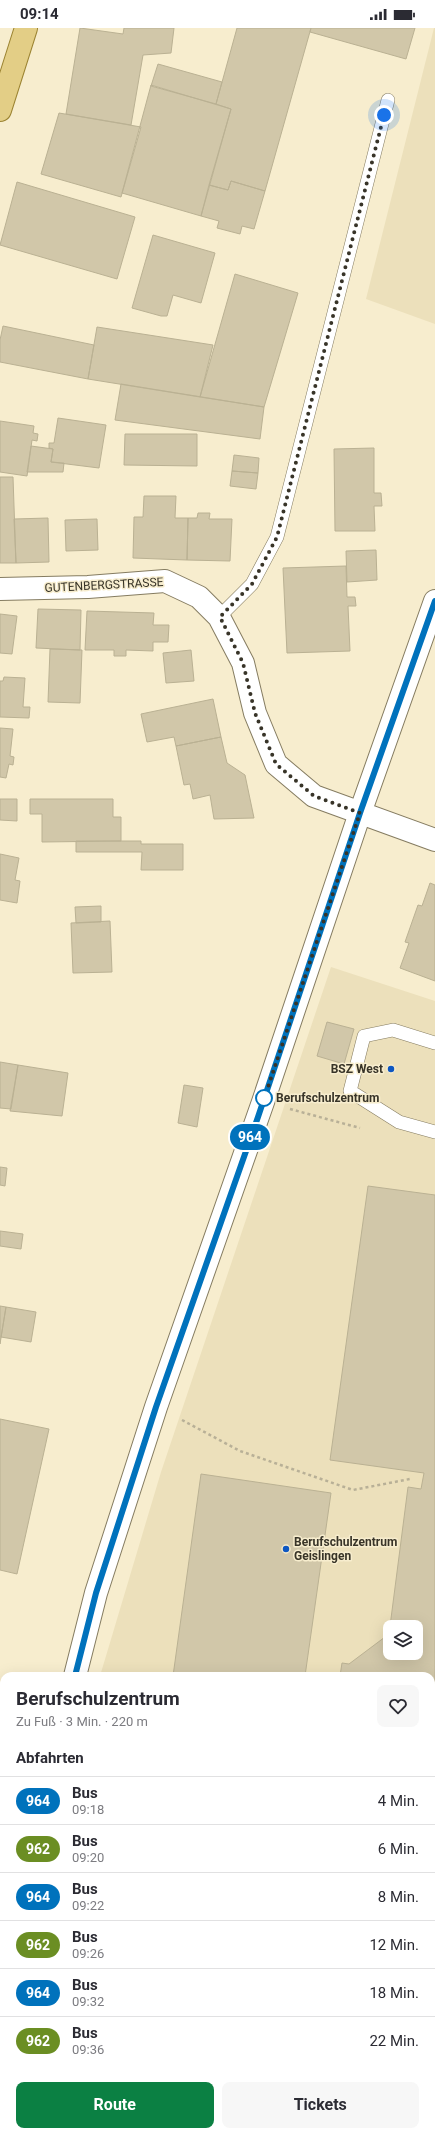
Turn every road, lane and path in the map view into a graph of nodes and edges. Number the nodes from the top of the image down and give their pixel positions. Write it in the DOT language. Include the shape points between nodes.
graph roads {
  1 [pos="26,28"];
  2 [pos="2,98"];
  3 [pos="388,100"];
  4 [pos="0,589"];
  5 [pos="435,601"];
  6 [pos="220,617"];
  7 [pos="360,813"];
  8 [pos="435,840"];
  9 [pos="435,1043"];
  10 [pos="263,1102"];
  11 [pos="399,1122"];
  12 [pos="435,1132"];
  13 [pos="156,1407"];
  14 [pos="410,1479"];
  15 [pos="76,1672"];
  1 -- 2 [label="main road"];
  3 -- 6 [label="lane" via="277,537 252,584"];
  4 -- 6 [label="main road, GUTENBERGSTRASSE" via="88,587 165,581 199,597"];
  5 -- 7 [label="main road"];
  6 -- 7 [label="main road, GUTENBERGSTRASSE" via="243,663 255,713 276,764 314,796"];
  7 -- 8 [label="main road, GUTENBERGSTRASSE"];
  7 -- 10 [label="main road"];
  9 -- 11 [label="lane" via="394,1030 364,1036 350,1091"];
  10 -- 11 [label="path" via="372,1131"];
  10 -- 13 [label="main road"];
  11 -- 12 [label="lane"];
  13 -- 14 [label="path" via="240,1451 354,1490"];
  13 -- 15 [label="main road" via="96,1593"];
}
